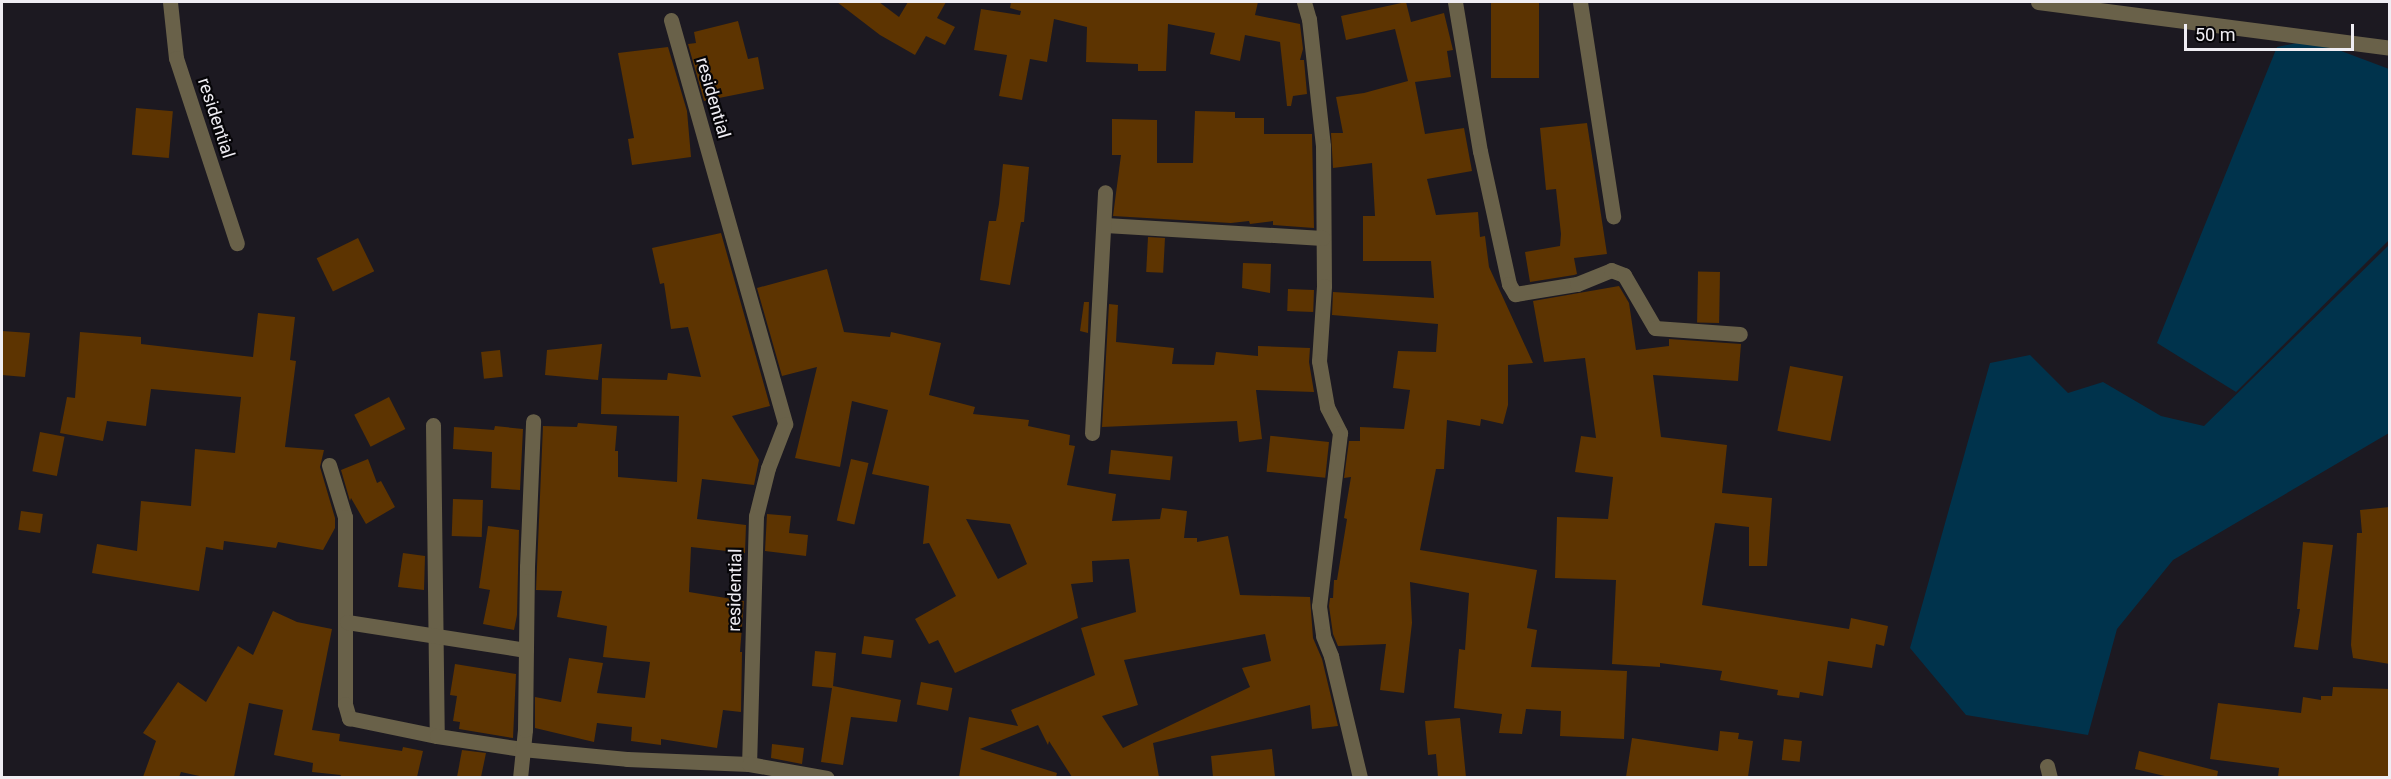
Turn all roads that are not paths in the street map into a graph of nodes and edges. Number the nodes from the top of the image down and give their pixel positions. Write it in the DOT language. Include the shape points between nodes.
graph roads {
  1 [pos="170,2"];
  2 [pos="1304,2"];
  3 [pos="1455,2"];
  4 [pos="1580,2"];
  5 [pos="2038,2"];
  6 [pos="670,20"];
  7 [pos="2390,48"];
  8 [pos="1105,192"];
  9 [pos="1613,216"];
  10 [pos="1105,225"];
  11 [pos="1323,238"];
  12 [pos="237,243"];
  13 [pos="1740,334"];
  14 [pos="532,421"];
  15 [pos="433,425"];
  16 [pos="1092,433"];
  17 [pos="328,465"];
  18 [pos="347,622"];
  19 [pos="436,636"];
  20 [pos="526,650"];
  21 [pos="437,736"];
  22 [pos="522,749"];
  23 [pos="749,764"];
  24 [pos="520,777"];
  25 [pos="827,777"];
  26 [pos="1360,777"];
  1 -- 12 [label="street, residential" via="176,58"];
  2 -- 11 [label="street" via="1323,147"];
  3 -- 13 [label="street" via="1480,151 1509,284 1515,294 1577,284 1611,270 1624,275 1655,328"];
  4 -- 9 [label="street"];
  5 -- 7 [label="street"];
  6 -- 23 [label="street, residential" via="785,424 756,516"];
  8 -- 10 [label="street"];
  10 -- 11 [label="street"];
  10 -- 16 [label="street"];
  11 -- 26 [label="street" via="1319,361 1327,407 1340,433 1319,606 1323,636"];
  14 -- 20 [label="street"];
  15 -- 19 [label="street"];
  17 -- 18 [label="street" via="345,517"];
  18 -- 19 [label="street"];
  18 -- 21 [label="street" via="345,704 349,718"];
  19 -- 20 [label="street"];
  19 -- 21 [label="street"];
  20 -- 22 [label="street"];
  21 -- 22 [label="street"];
  22 -- 23 [label="street" via="627,759"];
  22 -- 24 [label="street"];
  23 -- 25 [label="street"];
}
